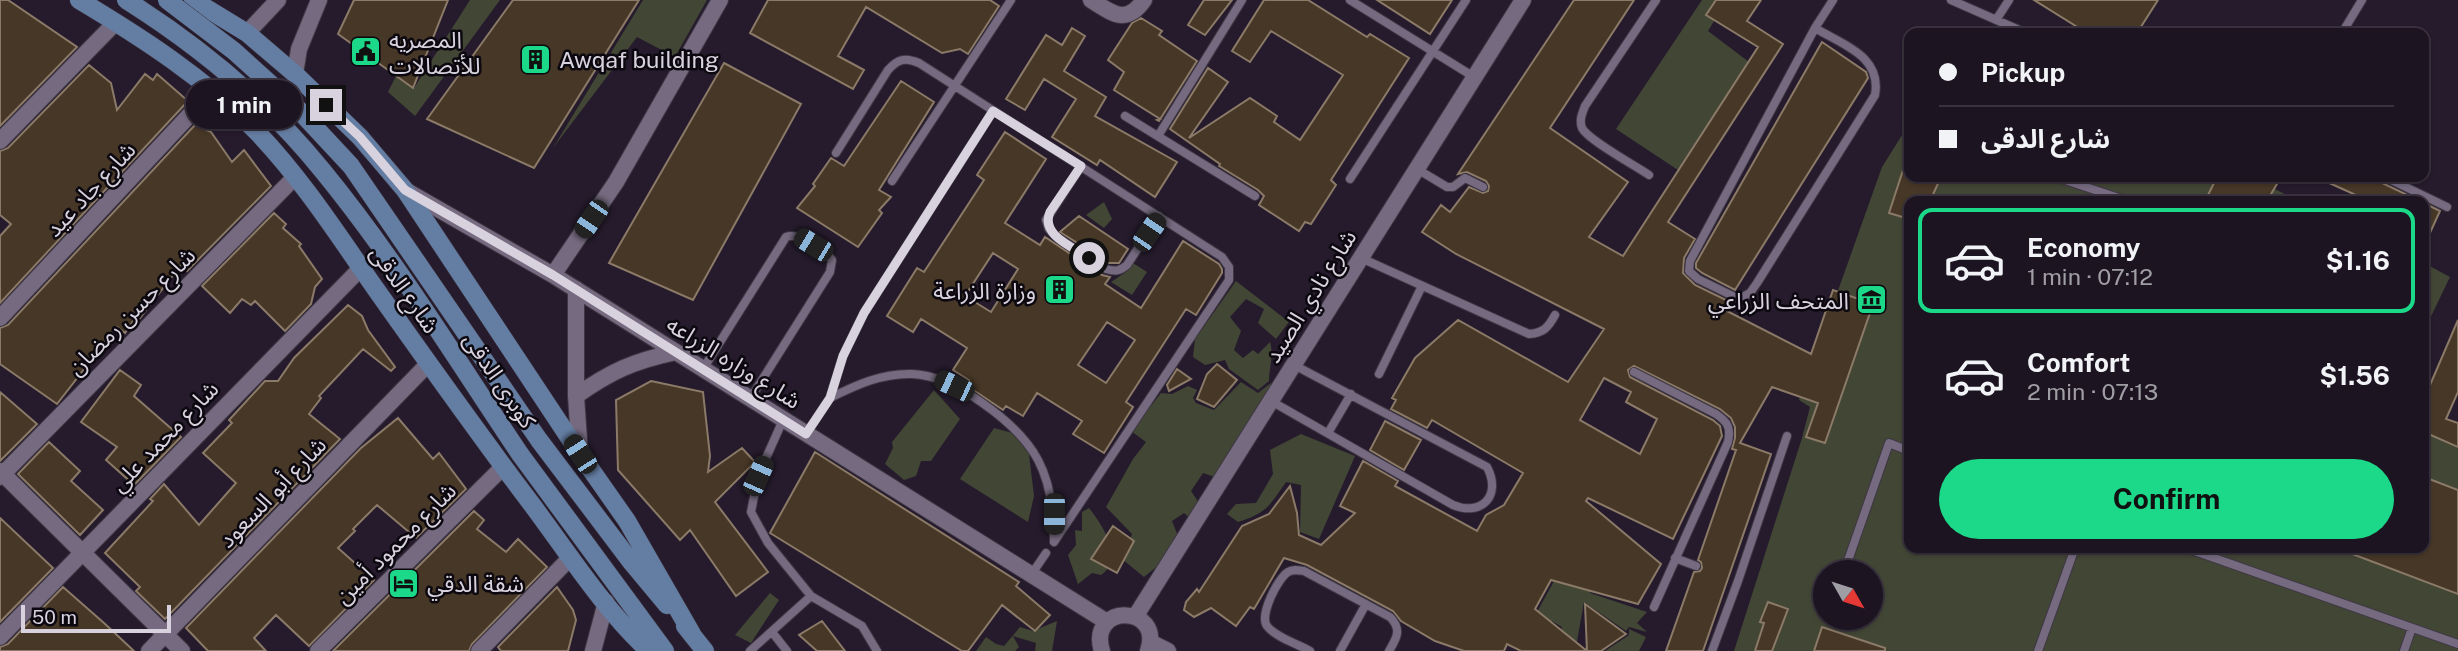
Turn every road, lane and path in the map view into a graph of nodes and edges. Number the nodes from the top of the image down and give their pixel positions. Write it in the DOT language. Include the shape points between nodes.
graph roads {
  1 [pos="79,0"];
  2 [pos="126,0"];
  3 [pos="167,0"];
  4 [pos="278,0"];
  5 [pos="319,0"];
  6 [pos="720,0"];
  7 [pos="1011,0"];
  8 [pos="1091,0"];
  9 [pos="1144,0"];
  10 [pos="1242,0"];
  11 [pos="1350,0"];
  12 [pos="1466,0"];
  13 [pos="1523,0"];
  14 [pos="1656,0"];
  15 [pos="1833,0"];
  16 [pos="1951,0"];
  17 [pos="2009,0"];
  18 [pos="2362,0"];
  19 [pos="200,2"];
  20 [pos="1996,20"];
  21 [pos="116,22"];
  22 [pos="1815,28"];
  23 [pos="2011,28"];
  24 [pos="2345,28"];
  25 [pos="247,33"];
  26 [pos="1433,51"];
  27 [pos="185,71"];
  28 [pos="295,74"];
  29 [pos="1474,77"];
  30 [pos="954,86"];
  31 [pos="212,91"];
  32 [pos="993,111"];
  33 [pos="1125,116"];
  34 [pos="1158,136"];
  35 [pos="0,141"];
  36 [pos="836,153"];
  37 [pos="1081,166"];
  38 [pos="1417,169"];
  39 [pos="1649,175"];
  40 [pos="295,177"];
  41 [pos="1350,179"];
  42 [pos="892,181"];
  43 [pos="2071,182"];
  44 [pos="2395,182"];
  45 [pos="1483,187"];
  46 [pos="405,190"];
  47 [pos="1255,196"];
  48 [pos="2112,196"];
  49 [pos="2424,196"];
  50 [pos="2429,198"];
  51 [pos="2447,207"];
  52 [pos="1159,216"];
  53 [pos="1361,258"];
  54 [pos="361,268"];
  55 [pos="553,275"];
  56 [pos="1422,286"];
  57 [pos="576,289"];
  58 [pos="1555,315"];
  59 [pos="0,318"];
  60 [pos="676,352"];
  61 [pos="428,364"];
  62 [pos="1294,365"];
  63 [pos="702,369"];
  64 [pos="1634,372"];
  65 [pos="1379,374"];
  66 [pos="1351,394"];
  67 [pos="576,396"];
  68 [pos="750,398"];
  69 [pos="830,398"];
  70 [pos="1271,401"];
  71 [pos="783,420"];
  72 [pos="1328,433"];
  73 [pos="806,434"];
  74 [pos="1787,436"];
  75 [pos="1904,448"];
  76 [pos="580,454"];
  77 [pos="503,467"];
  78 [pos="1,474"];
  79 [pos="82,553"];
  80 [pos="1046,553"];
  81 [pos="2073,553"];
  82 [pos="2200,553"];
  83 [pos="570,557"];
  84 [pos="1675,558"];
  85 [pos="1848,560"];
  86 [pos="1696,566"];
  87 [pos="1031,575"];
  88 [pos="1729,577"];
  89 [pos="1738,581"];
  90 [pos="811,596"];
  91 [pos="606,602"];
  92 [pos="1366,604"];
  93 [pos="1654,607"];
  94 [pos="1135,617"];
  95 [pos="1107,622"];
  96 [pos="2412,628"];
  97 [pos="772,632"];
  98 [pos="692,634"];
  99 [pos="165,635"];
  100 [pos="0,636"];
  101 [pos="2458,644"];
  102 [pos="1149,646"];
  103 [pos="149,651"];
  104 [pos="181,651"];
  105 [pos="318,651"];
  106 [pos="479,651"];
  107 [pos="593,651"];
  108 [pos="649,651"];
  109 [pos="665,651"];
  110 [pos="705,651"];
  111 [pos="750,651"];
  112 [pos="787,651"];
  113 [pos="877,651"];
  114 [pos="1101,651"];
  115 [pos="1168,651"];
  116 [pos="1310,651"];
  117 [pos="1340,651"];
  118 [pos="1390,651"];
  119 [pos="1712,651"];
  120 [pos="2038,651"];
  121 [pos="2403,651"];
  1 -- 21 [label="street, شارع الدقى"];
  2 -- 109 [label="street, كوبرى الدقى, bridge" via="216,64 271,114 321,169 367,228 520,454"];
  3 -- 98 [label="street, كوبرى الدقى, bridge" via="244,60 351,166 539,440"];
  4 -- 25 [label="street"];
  5 -- 28 [label="street" via="299,49"];
  6 -- 55 [label="street" via="616,182"];
  7 -- 30 [label="lane"];
  8 -- 9 [label="street" via="1125,16"];
  10 -- 34 [label="lane"];
  11 -- 26 [label="lane"];
  12 -- 26 [label="lane"];
  13 -- 29 [label="street, شارع نادي الصيد"];
  14 -- 39 [label="lane" via="1581,117 1590,137"];
  15 -- 22 [label="lane"];
  16 -- 20 [label="lane"];
  17 -- 20 [label="lane"];
  18 -- 24 [label="lane"];
  19 -- 25 [label="street"];
  20 -- 23 [label="lane"];
  21 -- 27 [label="street, شارع الدقى"];
  21 -- 35 [label="street"];
  22 -- 22 [label="lane" via="1690,261 1689,271 1698,279 1739,299 1757,283 1875,95 1878,82 1866,58"];
  25 -- 27 [label="street" via="220,34 205,43"];
  25 -- 28 [label="street"];
  26 -- 29 [label="lane"];
  26 -- 41 [label="lane"];
  27 -- 31 [label="street, شارع الدقى"];
  28 -- 46 [label="street" via="360,137"];
  29 -- 38 [label="street, شارع نادي الصيد"];
  30 -- 32 [label="lane"];
  30 -- 36 [label="lane" via="908,58 896,61"];
  30 -- 42 [label="lane"];
  31 -- 40 [label="street, شارع الدقى" via="257,132"];
  31 -- 59 [label="street, شارع جاد عيد"];
  32 -- 37 [label="lane"];
  32 -- 69 [label="lane" via="864,313 843,356"];
  33 -- 34 [label="lane"];
  34 -- 47 [label="lane"];
  37 -- 52 [label="lane"];
  37 -- 52 [label="lane" via="1046,220 1055,236 1106,269 1114,272 1127,265"];
  38 -- 45 [label="lane" via="1447,187 1465,178"];
  38 -- 53 [label="street, شارع نادي الصيد"];
  40 -- 54 [label="street, شارع الدقى"];
  40 -- 78 [label="street, شارع حسن رمضان"];
  43 -- 48 [label="lane"];
  44 -- 49 [label="lane"];
  46 -- 55 [label="street, شارع وزاره الزراعه"];
  46 -- 76 [label="street"];
  50 -- 51 [label="lane"];
  52 -- 69 [label="lane" via="1222,257 1229,267 1229,280 1054,541 1054,514 1040,462 1007,420 968,392 912,374 883,376"];
  53 -- 56 [label="lane"];
  53 -- 62 [label="street, شارع نادي الصيد"];
  54 -- 61 [label="street, شارع الدقى"];
  54 -- 79 [label="street, شارع محمد علي"];
  55 -- 57 [label="street, شارع وزاره الزراعه"];
  56 -- 58 [label="lane" via="1529,334 1540,333"];
  56 -- 65 [label="lane"];
  57 -- 60 [label="street, شارع وزاره الزراعه"];
  57 -- 67 [label="street"];
  60 -- 63 [label="street, شارع وزاره الزراعه"];
  60 -- 67 [label="street" via="618,369"];
  61 -- 77 [label="street, شارع الدقى"];
  61 -- 99 [label="street, شارع أبو السعود"];
  62 -- 66 [label="lane"];
  62 -- 70 [label="street, شارع نادي الصيد"];
  63 -- 68 [label="street, شارع وزاره الزراعه"];
  63 -- 68 [label="lane" via="786,237 798,236 828,255 830,272"];
  64 -- 84 [label="lane" via="1726,420 1730,431"];
  66 -- 72 [label="lane"];
  66 -- 72 [label="lane" via="1487,467 1493,491 1487,502 1464,510"];
  67 -- 76 [label="street"];
  68 -- 71 [label="street, شارع وزاره الزراعه"];
  69 -- 73 [label="lane"];
  70 -- 72 [label="lane"];
  70 -- 94 [label="street, شارع نادي الصيد"];
  71 -- 73 [label="street, شارع وزاره الزراعه"];
  71 -- 90 [label="lane" via="758,476 751,512 768,543"];
  73 -- 87 [label="street, شارع وزاره الزراعه"];
  74 -- 89 [label="lane"];
  75 -- 85 [label="lane" via="1889,443"];
  76 -- 98 [label="street" via="627,521"];
  77 -- 83 [label="street, شارع الدقى"];
  77 -- 105 [label="street, شارع محمود أمين"];
  78 -- 79 [label="street"];
  79 -- 99 [label="street"];
  79 -- 100 [label="street, شارع محمد علي"];
  80 -- 87 [label="lane"];
  81 -- 120 [label="lane"];
  82 -- 96 [label="lane"];
  83 -- 91 [label="street, شارع الدقى"];
  83 -- 106 [label="street"];
  84 -- 86 [label="lane"];
  84 -- 93 [label="lane"];
  87 -- 95 [label="street, شارع وزاره الزراعه"];
  88 -- 89 [label="lane"];
  89 -- 119 [label="lane"];
  90 -- 97 [label="lane"];
  90 -- 113 [label="lane" via="862,626"];
  91 -- 107 [label="street"];
  91 -- 108 [label="street, شارع الدقى"];
  92 -- 116 [label="lane" via="1304,571 1287,572 1264,618 1274,632"];
  92 -- 117 [label="lane"];
  92 -- 118 [label="lane" via="1396,623 1399,632"];
  94 -- 95 [label="street" via="1123,615"];
  94 -- 102 [label="street" via="1147,626"];
  95 -- 114 [label="street" via="1100,635"];
  96 -- 101 [label="lane"];
  96 -- 121 [label="lane"];
  97 -- 111 [label="lane"];
  97 -- 112 [label="lane"];
  98 -- 110 [label="street"];
  99 -- 103 [label="street, شارع أبو السعود"];
  99 -- 104 [label="street"];
  102 -- 115 [label="street"];
}
